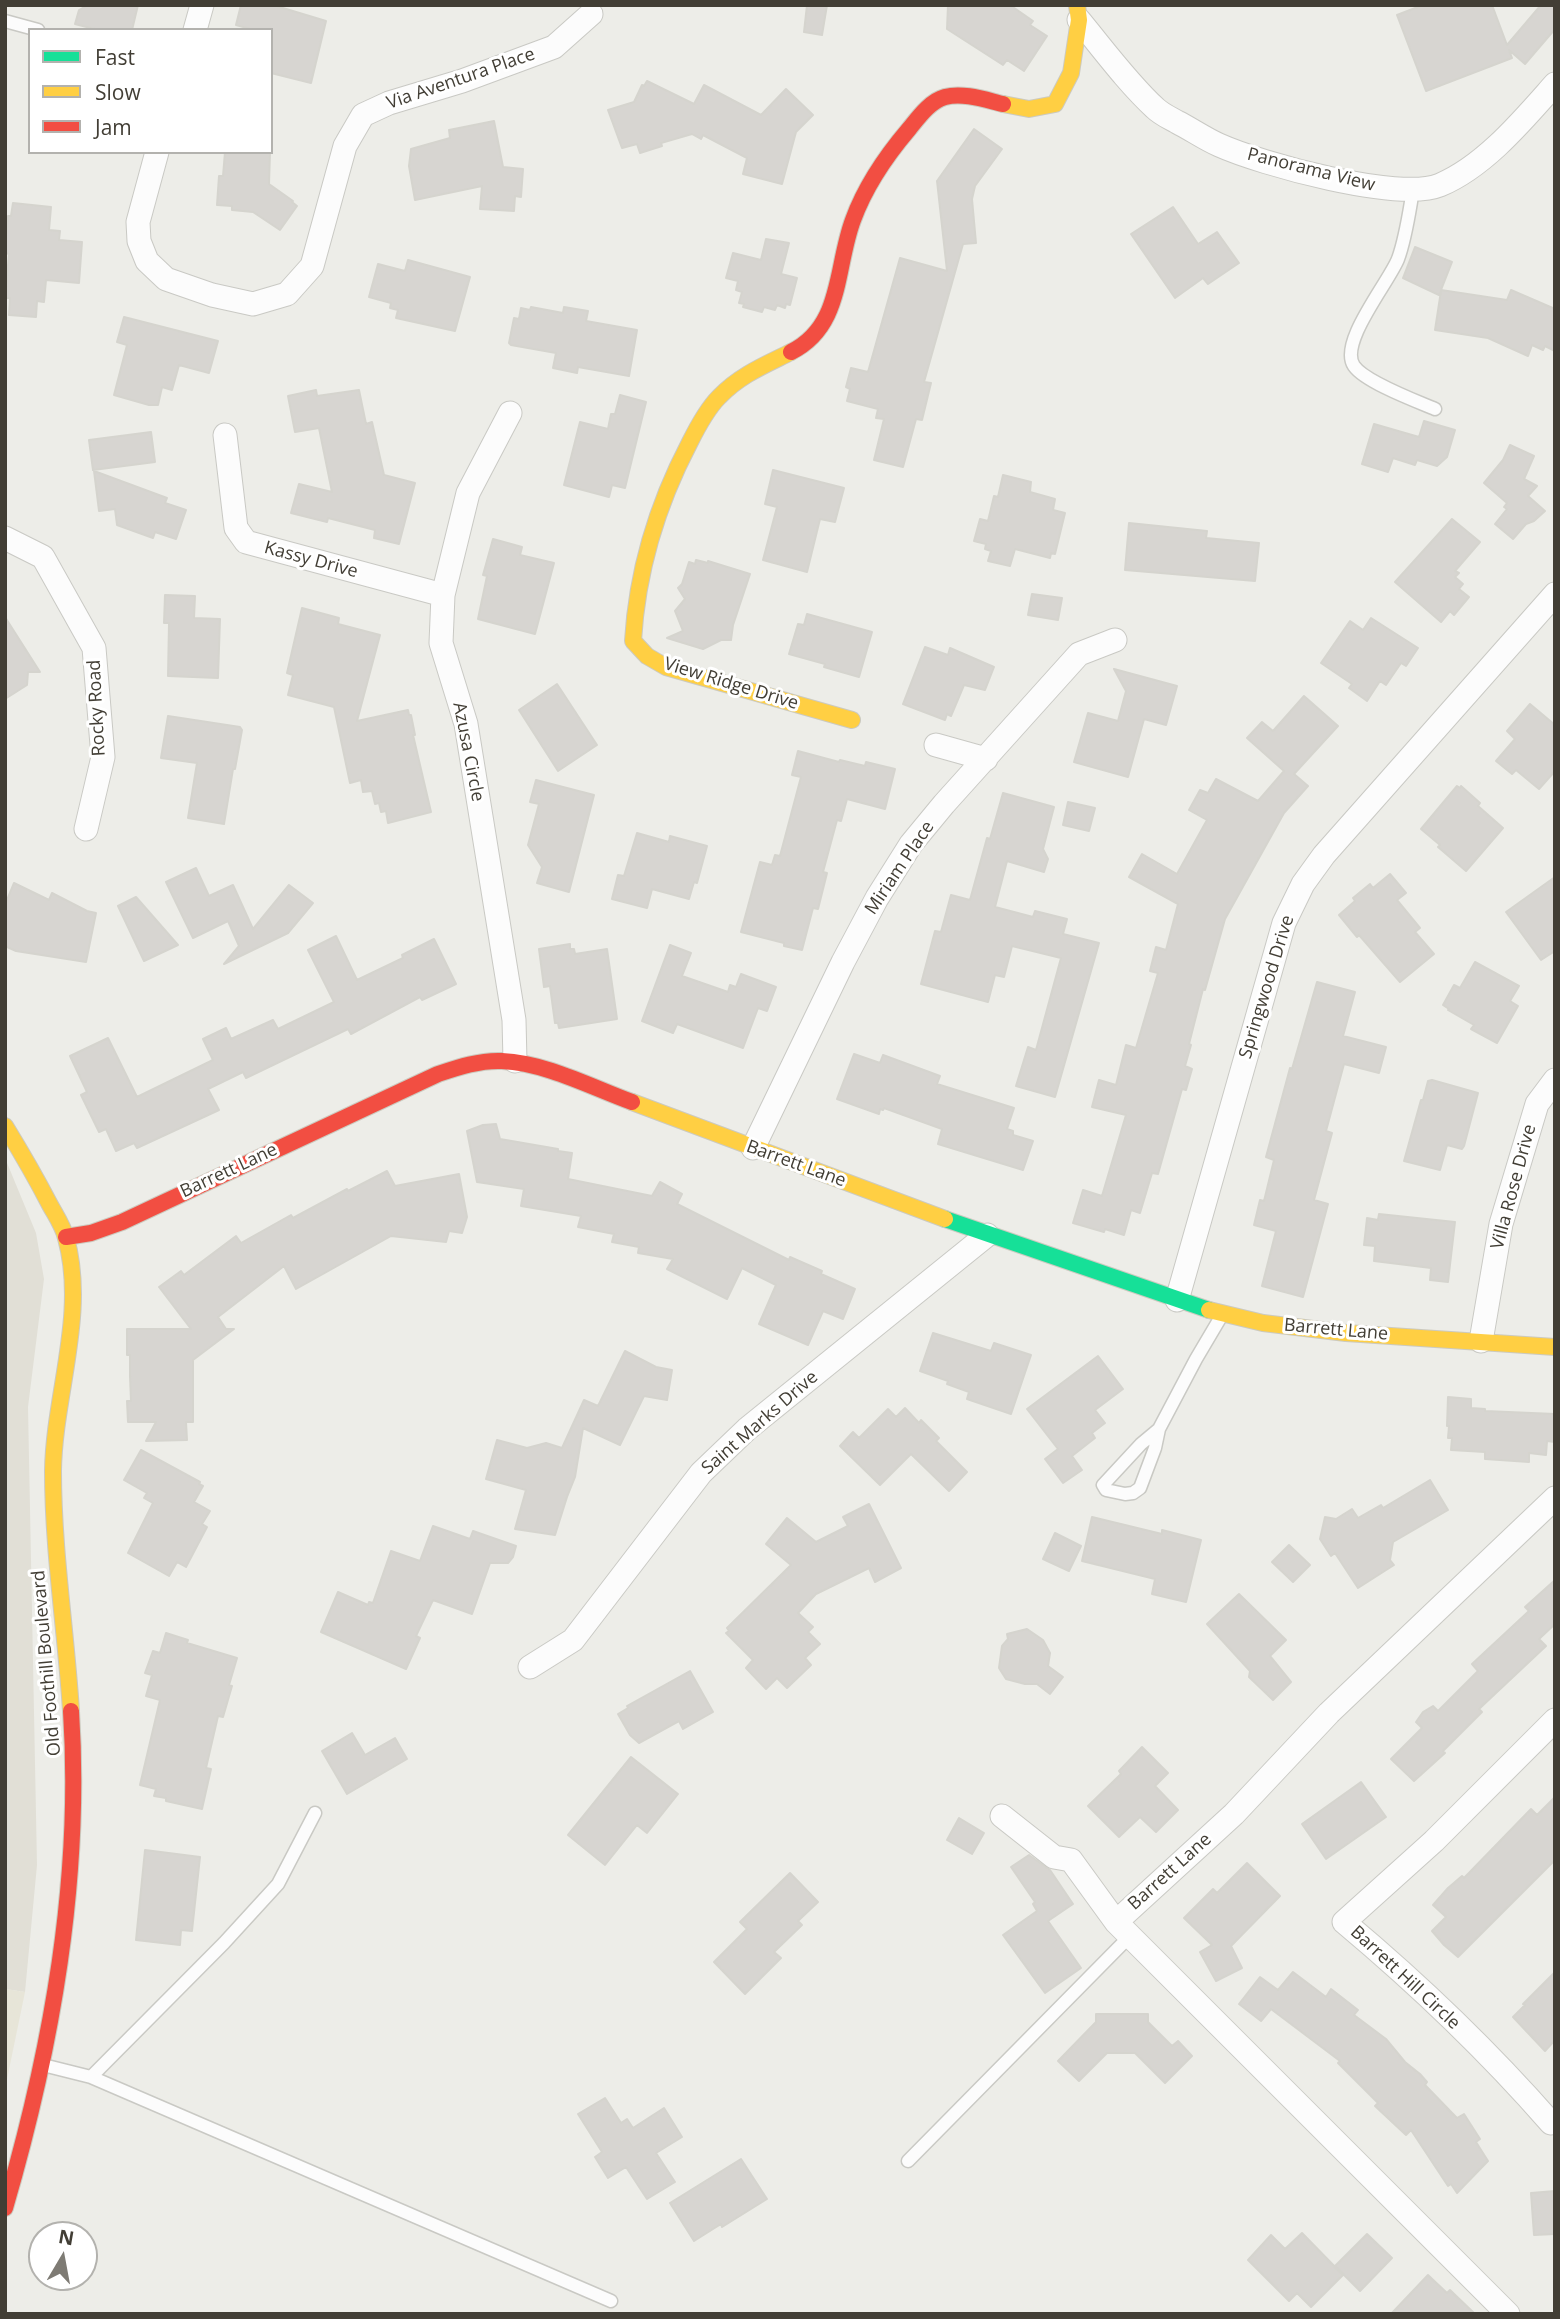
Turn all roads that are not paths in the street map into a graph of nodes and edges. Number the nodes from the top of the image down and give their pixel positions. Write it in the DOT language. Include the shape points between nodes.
graph roads {
  1 [pos="202,5"];
  2 [pos="1078,12"];
  3 [pos="591,14"];
  4 [pos="5,21"];
  5 [pos="31,28"];
  6 [pos="196,28"];
  7 [pos="1555,84"];
  8 [pos="156,154"];
  9 [pos="1413,190"];
  10 [pos="1435,410"];
  11 [pos="510,413"];
  12 [pos="225,435"];
  13 [pos="5,538"];
  14 [pos="1555,594"];
  15 [pos="443,595"];
  16 [pos="1115,640"];
  17 [pos="852,720"];
  18 [pos="936,746"];
  19 [pos="986,758"];
  20 [pos="86,829"];
  21 [pos="514,1061"];
  22 [pos="1555,1080"];
  23 [pos="5,1126"];
  24 [pos="753,1148"];
  25 [pos="987,1235"];
  26 [pos="66,1237"];
  27 [pos="1177,1300"];
  28 [pos="1222,1315"];
  29 [pos="1481,1341"];
  30 [pos="1555,1347"];
  31 [pos="1159,1429"];
  32 [pos="1555,1498"];
  33 [pos="530,1667"];
  34 [pos="1555,1720"];
  35 [pos="315,1813"];
  36 [pos="1002,1816"];
  37 [pos="1123,1929"];
  38 [pos="43,2065"];
  39 [pos="91,2077"];
  40 [pos="1553,2121"];
  41 [pos="908,2161"];
  42 [pos="5,2208"];
  43 [pos="611,2301"];
  44 [pos="1508,2314"];
  1 -- 6 [label="street"];
  2 -- 9 [label="street, Panorama View" via="1156,110 1219,145 1325,177"];
  2 -- 17 [label="street, View Ridge Drive" via="1071,74 1055,104 1032,109 944,96 925,109 883,164 853,219 835,295 814,339 744,375 715,401 684,453 649,548 632,615 633,641 647,656 666,667"];
  3 -- 8 [label="street, Via Aventura Place" via="554,47 363,115 345,146 312,266 287,294 253,304 212,295 166,279 147,261 138,222"];
  4 -- 5 [label="lane"];
  7 -- 9 [label="street, Panorama View" via="1509,136 1462,173 1440,185"];
  9 -- 10 [label="lane" via="1398,259 1369,308 1351,352 1354,368"];
  11 -- 15 [label="street, Azusa Circle" via="468,494"];
  12 -- 15 [label="street, Kassy Drive" via="236,528 246,542"];
  13 -- 20 [label="street, Rocky Road" via="43,557 94,648 103,757"];
  14 -- 27 [label="street, Springwood Drive" via="1303,884 1284,923"];
  15 -- 21 [label="street, Azusa Circle" via="441,643 466,724 514,1020"];
  16 -- 19 [label="street, Miriam Place" via="1079,654"];
  18 -- 19 [label="street"];
  19 -- 24 [label="street, Miriam Place" via="911,844 877,898"];
  21 -- 24 [label="street, Barrett Lane"];
  21 -- 26 [label="street, Barrett Lane" via="475,1062 438,1074 122,1222"];
  22 -- 29 [label="street, Villa Rose Drive" via="1536,1104 1501,1224"];
  23 -- 26 [label="street, Old Foothill Boulevard"];
  24 -- 25 [label="street, Barrett Lane"];
  25 -- 27 [label="street, Barrett Lane"];
  25 -- 33 [label="street, Saint Marks Drive" via="710,1464 573,1640"];
  26 -- 38 [label="street, Old Foothill Boulevard" via="72,1287 56,1422 54,1506 74,1771 66,1915"];
  27 -- 28 [label="street, Barrett Lane"];
  28 -- 29 [label="street, Barrett Lane" via="1337,1331"];
  28 -- 31 [label="lane"];
  29 -- 30 [label="street, Barrett Lane"];
  31 -- 31 [label="lane" via="1140,1488 1125,1494 1106,1490 1103,1485"];
  32 -- 37 [label="street, Barrett Lane" via="1329,1713"];
  34 -- 40 [label="street, Barrett Hill Circle" via="1345,1922"];
  35 -- 39 [label="lane" via="278,1884"];
  36 -- 37 [label="street, Barrett Lane" via="1054,1857 1071,1860"];
  37 -- 41 [label="lane"];
  37 -- 44 [label="street, Barrett Lane"];
  38 -- 39 [label="lane"];
  38 -- 42 [label="street, Old Foothill Boulevard"];
  39 -- 43 [label="lane"];
}
